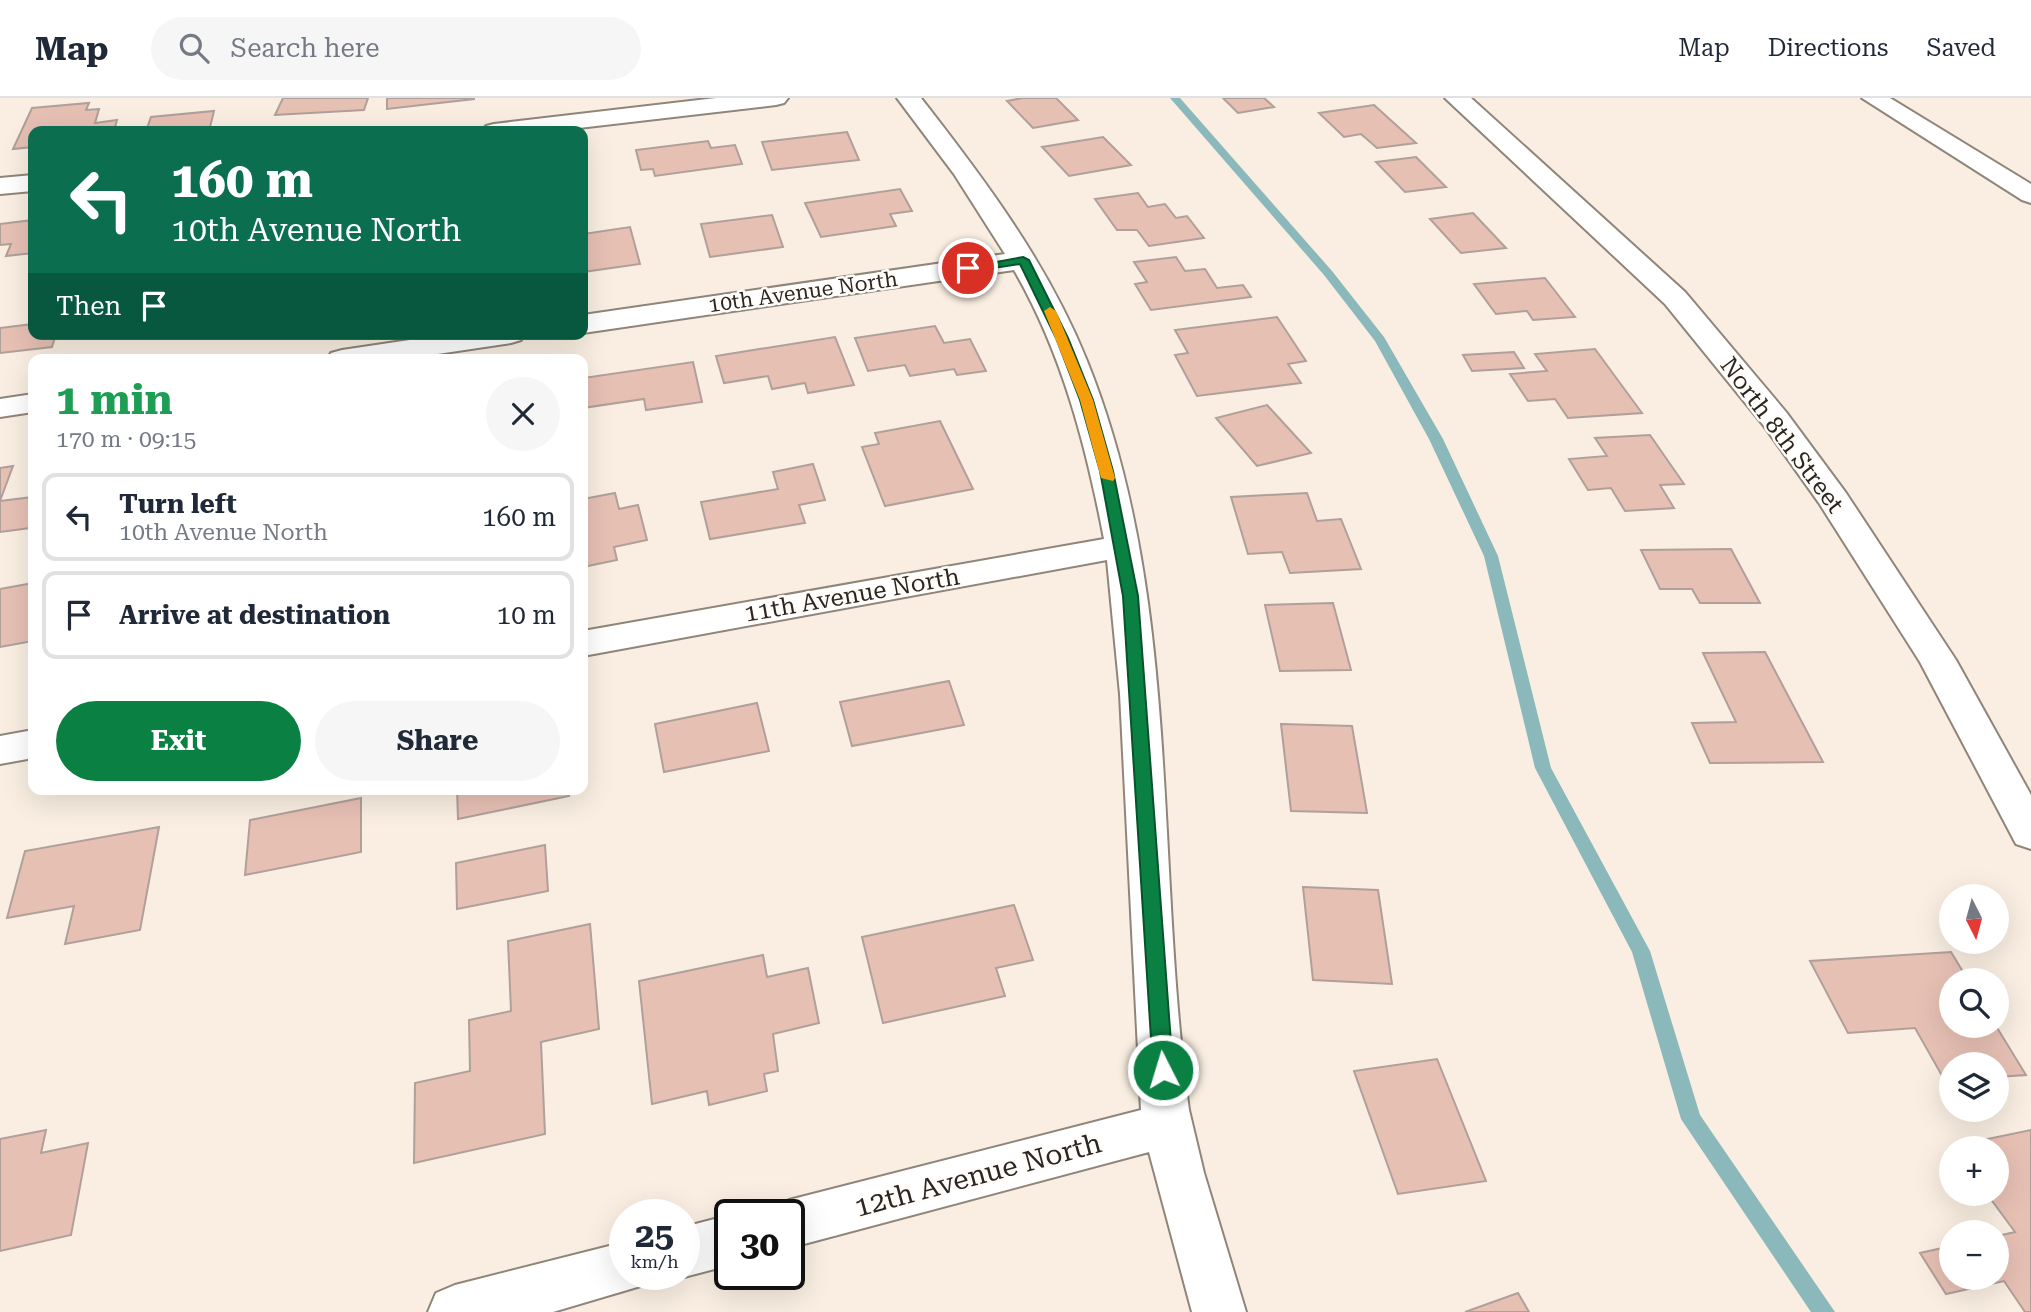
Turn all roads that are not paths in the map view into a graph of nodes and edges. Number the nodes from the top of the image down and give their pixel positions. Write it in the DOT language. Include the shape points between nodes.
graph roads {
  1 [pos="776,98"];
  2 [pos="909,98"];
  3 [pos="1457,98"];
  4 [pos="1874,98"];
  5 [pos="537,126"];
  6 [pos="28,183"];
  7 [pos="0,186"];
  8 [pos="2031,195"];
  9 [pos="1023,260"];
  10 [pos="588,323"];
  11 [pos="470,340"];
  12 [pos="376,354"];
  13 [pos="28,404"];
  14 [pos="0,408"];
  15 [pos="1120,547"];
  16 [pos="588,643"];
  17 [pos="28,745"];
  18 [pos="0,750"];
  19 [pos="2031,833"];
  20 [pos="1167,1125"];
  21 [pos="805,1220"];
  22 [pos="609,1271"];
  23 [pos="455,1312"];
  24 [pos="1219,1312"];
  1 -- 5 [label="street"];
  2 -- 9 [label="street" via="980,190"];
  3 -- 19 [label="street, North 8th Street" via="1675,298 1775,419 1834,500 1937,660"];
  4 -- 8 [label="street"];
  6 -- 7 [label="street"];
  9 -- 10 [label="street, 10th Avenue North"];
  9 -- 15 [label="street" via="1054,318 1087,400 1107,471"];
  11 -- 12 [label="street"];
  13 -- 14 [label="street"];
  15 -- 16 [label="street, 11th Avenue North"];
  15 -- 20 [label="street" via="1130,596"];
  17 -- 18 [label="street"];
  20 -- 21 [label="street, 12th Avenue North"];
  20 -- 24 [label="street"];
  22 -- 23 [label="street"];
}
